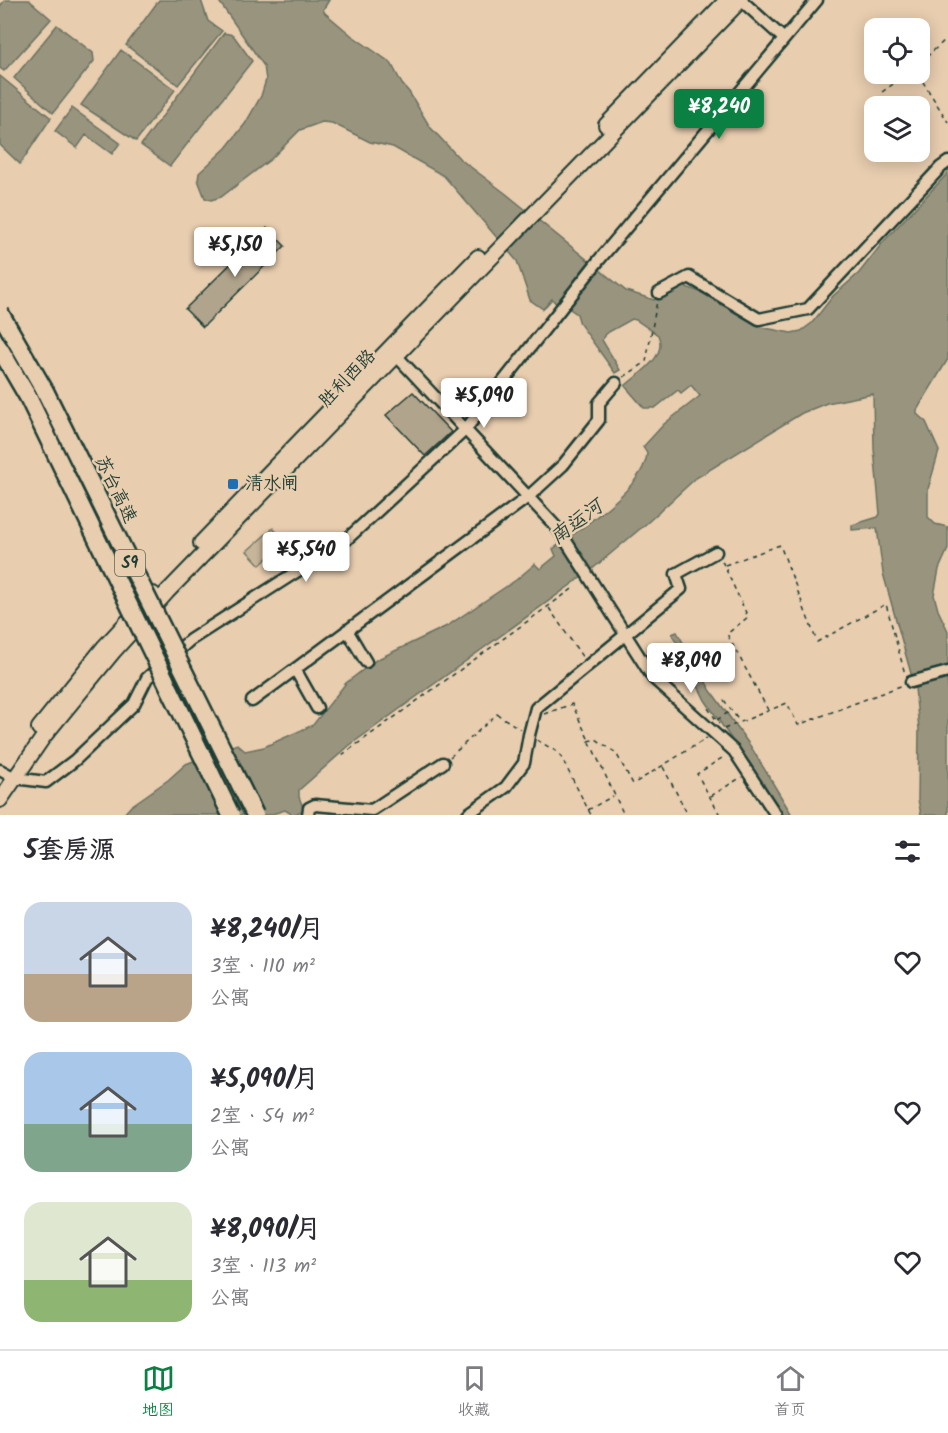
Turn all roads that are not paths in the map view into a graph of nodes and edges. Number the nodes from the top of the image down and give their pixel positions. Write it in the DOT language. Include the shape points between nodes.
graph roads {
  1 [pos="727,0"];
  2 [pos="741,0"];
  3 [pos="817,0"];
  4 [pos="783,38"];
  5 [pos="948,162"];
  6 [pos="531,208"];
  7 [pos="659,293"];
  8 [pos="0,313"];
  9 [pos="0,349"];
  10 [pos="393,352"];
  11 [pos="616,383"];
  12 [pos="465,430"];
  13 [pos="528,497"];
  14 [pos="716,552"];
  15 [pos="347,630"];
  16 [pos="626,635"];
  17 [pos="366,662"];
  18 [pos="295,669"];
  19 [pos="948,672"];
  20 [pos="911,682"];
  21 [pos="252,701"];
  22 [pos="318,708"];
  23 [pos="443,763"];
  24 [pos="6,776"];
  25 [pos="0,800"];
  26 [pos="309,812"];
  27 [pos="468,814"];
  28 [pos="231,815"];
  29 [pos="255,815"];
  30 [pos="776,815"];
  1 -- 6 [label="main road, 胜利西路"];
  2 -- 4 [label="street"];
  2 -- 6 [label="main road, 胜利西路"];
  3 -- 4 [label="street"];
  4 -- 12 [label="street" via="557,311"];
  5 -- 7 [label="street" via="808,309 759,319 689,277"];
  6 -- 10 [label="main road, 胜利西路"];
  8 -- 29 [label="highway, 苏台高速 / S9, bridge" via="45,391"];
  9 -- 28 [label="highway, 苏台高速 / S9, bridge" via="28,397"];
  10 -- 12 [label="street"];
  10 -- 24 [label="main road, 胜利西路" via="144,618"];
  11 -- 13 [label="street" via="599,403 599,420 562,465"];
  12 -- 13 [label="street"];
  12 -- 24 [label="street" via="346,540 189,640 147,678 134,704 54,777 46,782"];
  13 -- 15 [label="street"];
  13 -- 16 [label="street" via="559,530"];
  14 -- 16 [label="street" via="676,574 681,589"];
  15 -- 17 [label="street"];
  15 -- 18 [label="street"];
  16 -- 27 [label="street" via="536,708 524,763 506,787"];
  16 -- 30 [label="street" via="653,678 734,751"];
  18 -- 21 [label="street"];
  18 -- 22 [label="street"];
  19 -- 20 [label="street"];
  23 -- 26 [label="street" via="372,810 315,805"];
  24 -- 25 [label="main road, 胜利西路"];
}
